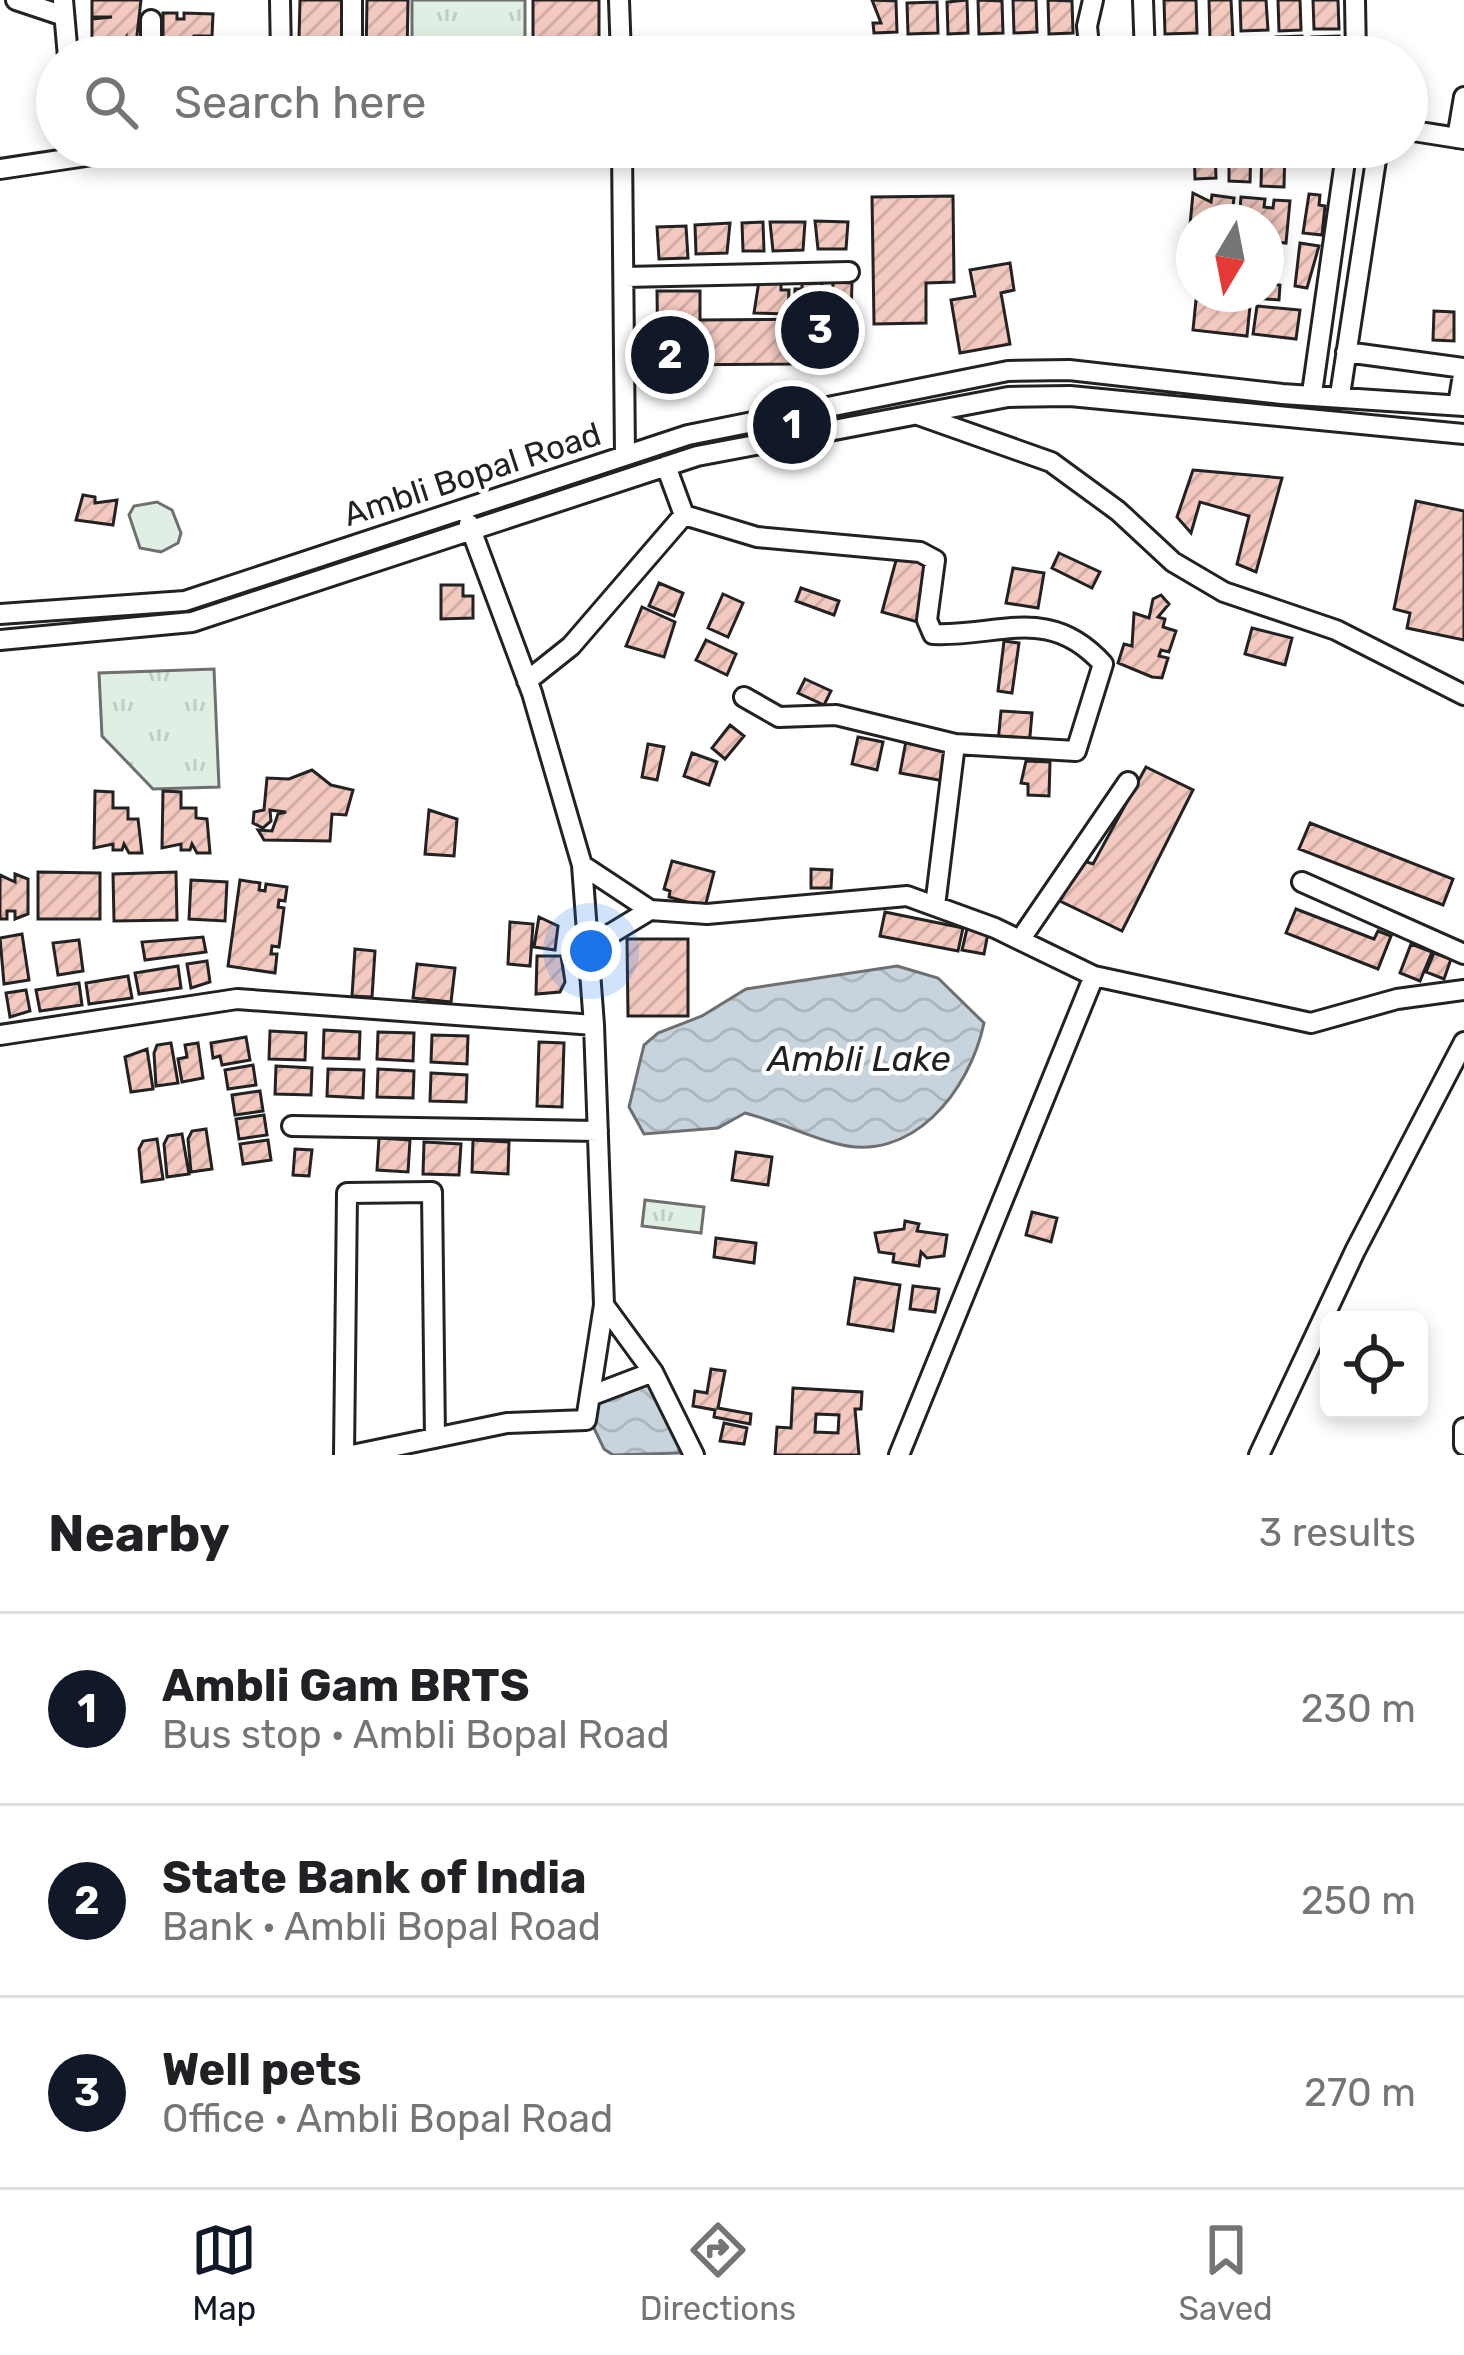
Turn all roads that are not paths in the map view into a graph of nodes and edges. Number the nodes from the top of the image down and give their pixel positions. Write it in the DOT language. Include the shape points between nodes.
graph roads {
  1 [pos="16,0"];
  2 [pos="280,0"];
  3 [pos="352,0"];
  4 [pos="619,0"];
  5 [pos="1093,0"];
  6 [pos="1143,0"];
  7 [pos="1355,0"];
  8 [pos="63,8"];
  9 [pos="151,20"];
  10 [pos="151,36"];
  11 [pos="281,36"];
  12 [pos="352,36"];
  13 [pos="620,36"];
  14 [pos="1091,36"];
  15 [pos="1144,36"];
  16 [pos="1356,36"];
  17 [pos="1464,97"];
  18 [pos="1428,134"];
  19 [pos="1461,139"];
  20 [pos="36,161"];
  21 [pos="622,168"];
  22 [pos="1344,168"];
  23 [pos="1375,168"];
  24 [pos="0,170"];
  25 [pos="849,272"];
  26 [pos="623,277"];
  27 [pos="1346,352"];
  28 [pos="1464,368"];
  29 [pos="1312,393"];
  30 [pos="1340,395"];
  31 [pos="1461,405"];
  32 [pos="913,414"];
  33 [pos="1464,434"];
  34 [pos="688,435"];
  35 [pos="625,455"];
  36 [pos="697,456"];
  37 [pos="666,466"];
  38 [pos="463,506"];
  39 [pos="684,515"];
  40 [pos="471,530"];
  41 [pos="0,614"];
  42 [pos="0,640"];
  43 [pos="527,680"];
  44 [pos="1464,695"];
  45 [pos="744,697"];
  46 [pos="955,744"];
  47 [pos="1128,782"];
  48 [pos="582,865"];
  49 [pos="1302,882"];
  50 [pos="935,907"];
  51 [pos="650,910"];
  52 [pos="1020,940"];
  53 [pos="589,947"];
  54 [pos="1464,954"];
  55 [pos="1094,976"];
  56 [pos="1464,990"];
  57 [pos="595,1024"];
  58 [pos="0,1035"];
  59 [pos="1464,1042"];
  60 [pos="292,1126"];
  61 [pos="598,1131"];
  62 [pos="604,1305"];
  63 [pos="653,1372"];
  64 [pos="590,1396"];
  65 [pos="1464,1428"];
  66 [pos="435,1438"];
  67 [pos="1464,1444"];
  68 [pos="348,1455"];
  69 [pos="694,1455"];
  70 [pos="899,1455"];
  71 [pos="1258,1455"];
  1 -- 8 [label="street"];
  2 -- 11 [label="street"];
  3 -- 12 [label="street"];
  4 -- 13 [label="street"];
  5 -- 14 [label="street"];
  6 -- 15 [label="street"];
  7 -- 16 [label="street"];
  9 -- 10 [label="street"];
  17 -- 19 [label="street"];
  18 -- 19 [label="street"];
  20 -- 24 [label="street"];
  21 -- 26 [label="street"];
  22 -- 29 [label="street"];
  23 -- 27 [label="street"];
  25 -- 26 [label="street"];
  26 -- 35 [label="street"];
  27 -- 28 [label="street"];
  27 -- 30 [label="street"];
  28 -- 31 [label="street"];
  29 -- 30 [label="street, Ambli Bopal Road"];
  29 -- 34 [label="street, Ambli Bopal Road" via="1008,371"];
  30 -- 31 [label="street, Ambli Bopal Road"];
  32 -- 33 [label="street, Ambli Bopal Road" via="1070,396"];
  32 -- 36 [label="street, Ambli Bopal Road"];
  32 -- 44 [label="street" via="1051,463 1173,562 1224,592 1336,630"];
  34 -- 35 [label="street, Ambli Bopal Road"];
  34 -- 36 [label="street"];
  35 -- 38 [label="street, Ambli Bopal Road"];
  36 -- 37 [label="street, Ambli Bopal Road"];
  37 -- 39 [label="street"];
  37 -- 40 [label="street, Ambli Bopal Road"];
  38 -- 40 [label="street"];
  38 -- 41 [label="street, Ambli Bopal Road" via="185,602"];
  39 -- 43 [label="street" via="571,646"];
  39 -- 46 [label="street" via="757,537 920,552 935,560 927,620 933,634 1046,628 1088,647 1103,664 1076,752"];
  40 -- 42 [label="street, Ambli Bopal Road" via="192,622"];
  40 -- 43 [label="street"];
  43 -- 48 [label="street"];
  45 -- 46 [label="street" via="779,717 836,716"];
  46 -- 50 [label="street"];
  47 -- 52 [label="street"];
  48 -- 51 [label="street"];
  48 -- 53 [label="street"];
  49 -- 54 [label="street"];
  50 -- 51 [label="street" via="907,896 707,914"];
  50 -- 52 [label="street"];
  51 -- 53 [label="street"];
  52 -- 55 [label="street"];
  53 -- 57 [label="street"];
  55 -- 56 [label="street" via="1311,1023"];
  55 -- 70 [label="street"];
  57 -- 58 [label="street" via="237,1000"];
  57 -- 61 [label="street"];
  59 -- 71 [label="street"];
  60 -- 61 [label="street"];
  61 -- 62 [label="street"];
  62 -- 63 [label="street"];
  62 -- 64 [label="street"];
  63 -- 64 [label="street"];
  63 -- 69 [label="street"];
  64 -- 66 [label="street" via="586,1420 507,1423"];
  65 -- 67 [label="street"];
  66 -- 68 [label="street"];
  66 -- 68 [label="street" via="432,1192 347,1193"];
}
